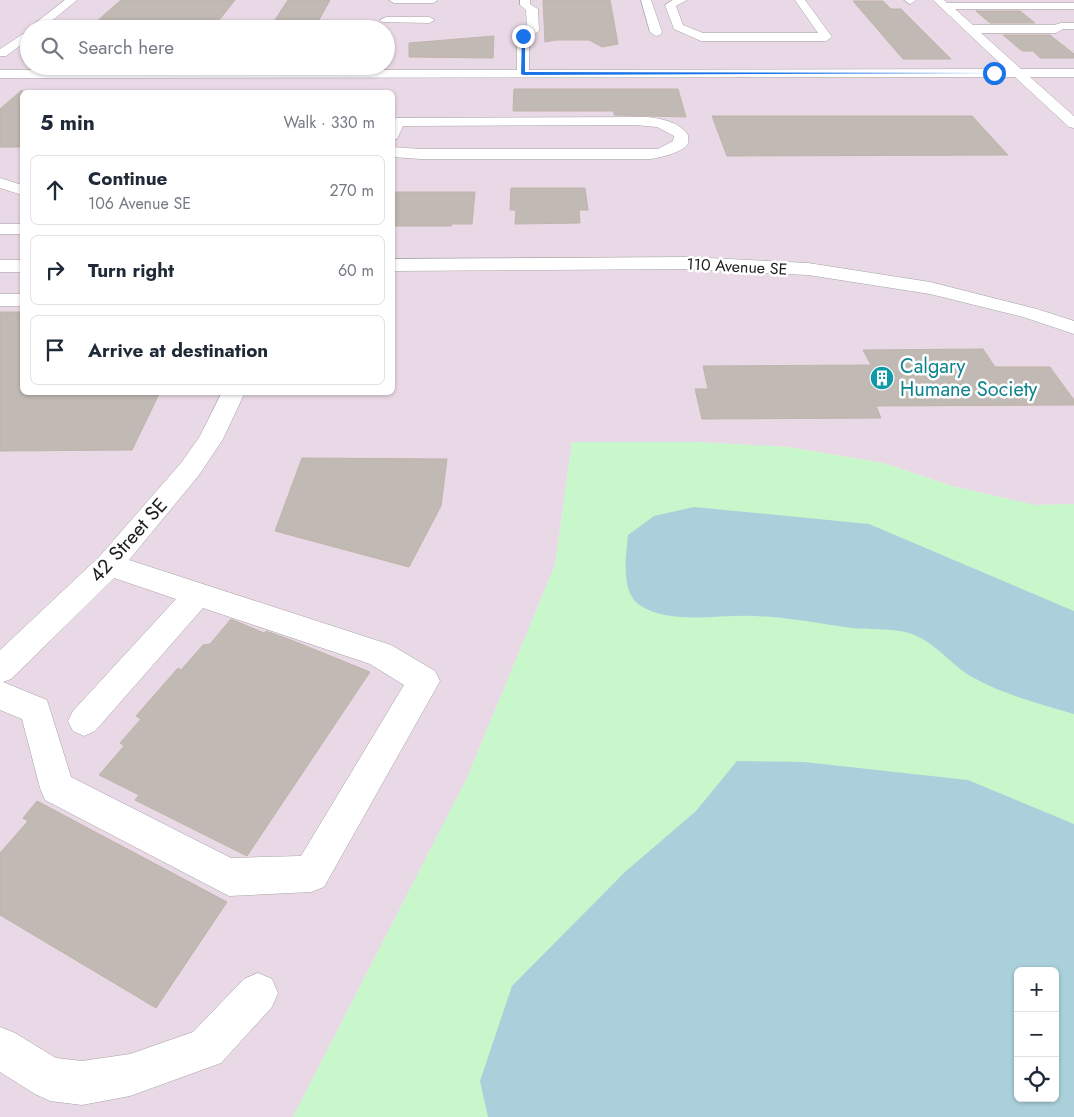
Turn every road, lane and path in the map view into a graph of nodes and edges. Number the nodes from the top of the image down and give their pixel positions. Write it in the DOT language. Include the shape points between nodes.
graph roads {
  1 [pos="72,0"];
  2 [pos="394,0"];
  3 [pos="433,0"];
  4 [pos="525,0"];
  5 [pos="646,0"];
  6 [pos="682,0"];
  7 [pos="800,0"];
  8 [pos="941,3"];
  9 [pos="1074,6"];
  10 [pos="46,20"];
  11 [pos="386,20"];
  12 [pos="429,20"];
  13 [pos="395,23"];
  14 [pos="1074,26"];
  15 [pos="970,29"];
  16 [pos="656,32"];
  17 [pos="1065,33"];
  18 [pos="816,37"];
  19 [pos="20,40"];
  20 [pos="1,55"];
  21 [pos="19,58"];
  22 [pos="746,59"];
  23 [pos="395,63"];
  24 [pos="395,72"];
  25 [pos="753,73"];
  26 [pos="843,73"];
  27 [pos="1019,73"];
  28 [pos="1074,73"];
  29 [pos="0,74"];
  30 [pos="20,74"];
  31 [pos="424,74"];
  32 [pos="441,74"];
  33 [pos="523,74"];
  34 [pos="165,75"];
  35 [pos="291,75"];
  36 [pos="302,75"];
  37 [pos="373,75"];
  38 [pos="352,78"];
  39 [pos="155,87"];
  40 [pos="388,87"];
  41 [pos="368,88"];
  42 [pos="634,121"];
  43 [pos="532,122"];
  44 [pos="1074,124"];
  45 [pos="514,127"];
  46 [pos="395,128"];
  47 [pos="395,152"];
  48 [pos="514,153"];
  49 [pos="534,153"];
  50 [pos="642,154"];
  51 [pos="0,174"];
  52 [pos="20,174"];
  53 [pos="0,182"];
  54 [pos="20,189"];
  55 [pos="0,229"];
  56 [pos="20,229"];
  57 [pos="395,265"];
  58 [pos="0,266"];
  59 [pos="20,266"];
  60 [pos="0,300"];
  61 [pos="20,300"];
  62 [pos="1074,328"];
  63 [pos="233,395"];
  64 [pos="108,565"];
  65 [pos="198,594"];
  66 [pos="0,670"];
  67 [pos="0,695"];
  68 [pos="84,721"];
  69 [pos="258,993"];
  70 [pos="0,1048"];
  1 -- 10 [label="street"];
  2 -- 3 [label="street"];
  2 -- 11 [label="street"];
  4 -- 33 [label="street" via="525,5 532,9 533,31 523,36"];
  5 -- 16 [label="street"];
  6 -- 18 [label="street" via="670,5 678,26 701,37"];
  7 -- 18 [label="street" via="826,37"];
  8 -- 9 [label="street"];
  8 -- 15 [label="street"];
  12 -- 13 [label="street"];
  14 -- 17 [label="street"];
  15 -- 17 [label="street"];
  15 -- 27 [label="street"];
  18 -- 26 [label="street"];
  19 -- 20 [label="street"];
  20 -- 21 [label="street"];
  22 -- 25 [label="street"];
  23 -- 32 [label="street"];
  24 -- 31 [label="street"];
  25 -- 26 [label="street"];
  25 -- 33 [label="street"];
  26 -- 27 [label="street"];
  27 -- 28 [label="street"];
  27 -- 44 [label="street"];
  29 -- 30 [label="street"];
  31 -- 32 [label="street"];
  31 -- 40 [label="street"];
  32 -- 33 [label="street"];
  34 -- 39 [label="street"];
  35 -- 38 [label="street" via="332,84"];
  36 -- 38 [label="street"];
  37 -- 41 [label="street"];
  42 -- 43 [label="street"];
  42 -- 50 [label="street"];
  42 -- 50 [label="street" via="660,123 673,127 681,135 681,143 672,149"];
  43 -- 46 [label="street" via="397,122"];
  43 -- 49 [label="street"];
  45 -- 48 [label="street"];
  47 -- 48 [label="street"];
  48 -- 49 [label="street"];
  49 -- 50 [label="street"];
  51 -- 52 [label="street"];
  53 -- 54 [label="street"];
  55 -- 56 [label="street"];
  57 -- 62 [label="street, 110 Avenue SE" via="689,263 808,269 930,288 1030,313"];
  58 -- 59 [label="street"];
  60 -- 61 [label="street"];
  63 -- 64 [label="street, 42 Street SE" via="211,439 190,469"];
  64 -- 65 [label="street"];
  64 -- 66 [label="street, 42 Street SE"];
  65 -- 67 [label="street" via="380,654 424,680 310,874 230,877 57,788 36,710"];
  65 -- 68 [label="street"];
  69 -- 70 [label="street" via="206,1048 130,1076 82,1083 50,1079"];
}
